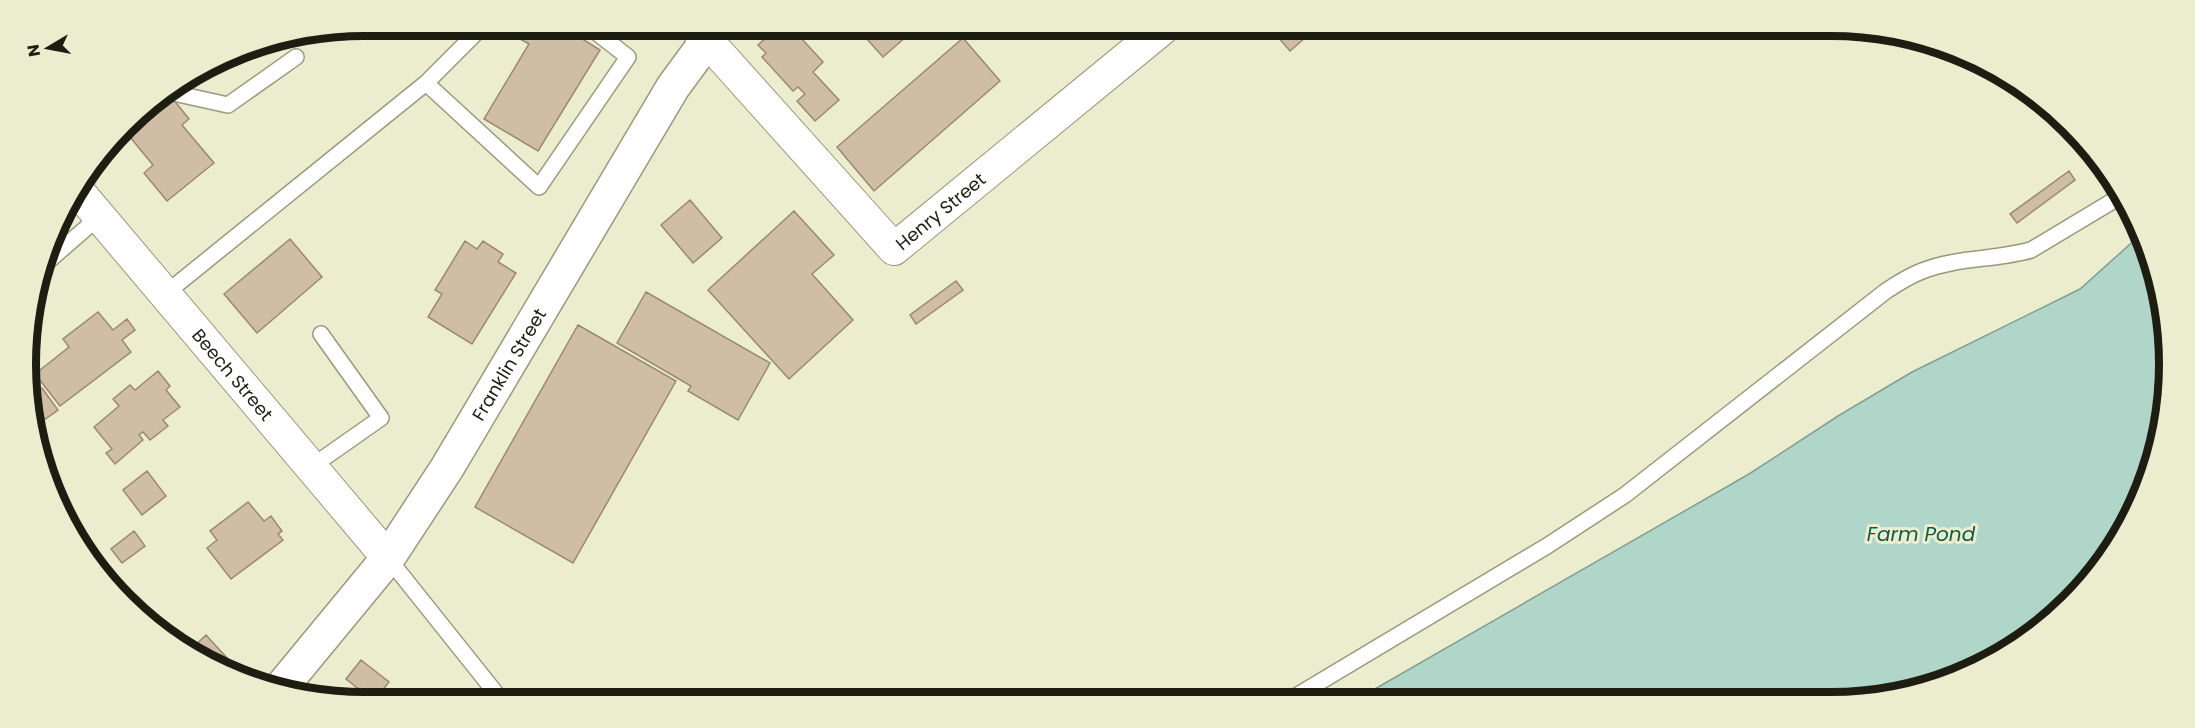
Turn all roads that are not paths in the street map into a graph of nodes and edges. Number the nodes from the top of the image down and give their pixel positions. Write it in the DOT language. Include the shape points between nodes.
graph roads {
  1 [pos="473,36"];
  2 [pos="601,36"];
  3 [pos="703,36"];
  4 [pos="710,36"];
  5 [pos="1153,36"];
  6 [pos="296,57"];
  7 [pos="426,83"];
  8 [pos="178,94"];
  9 [pos="82,196"];
  10 [pos="2115,200"];
  11 [pos="100,216"];
  12 [pos="54,256"];
  13 [pos="165,294"];
  14 [pos="321,334"];
  15 [pos="312,467"];
  16 [pos="388,558"];
  17 [pos="285,683"];
  18 [pos="495,692"];
  19 [pos="1303,692"];
  1 -- 7 [label="lane"];
  2 -- 7 [label="lane" via="628,57 539,187"];
  3 -- 16 [label="street, Franklin Street" via="447,468"];
  4 -- 5 [label="street, Henry Street" via="894,249"];
  6 -- 8 [label="lane" via="228,105"];
  7 -- 13 [label="lane"];
  9 -- 11 [label="street, Beech Street"];
  10 -- 19 [label="lane" via="2031,250 1945,265 1904,279 1625,495"];
  11 -- 12 [label="lane"];
  11 -- 13 [label="street, Beech Street"];
  13 -- 15 [label="street, Beech Street"];
  14 -- 15 [label="lane" via="381,418"];
  15 -- 16 [label="street, Beech Street"];
  16 -- 17 [label="street, Franklin Street"];
  16 -- 18 [label="lane"];
}
